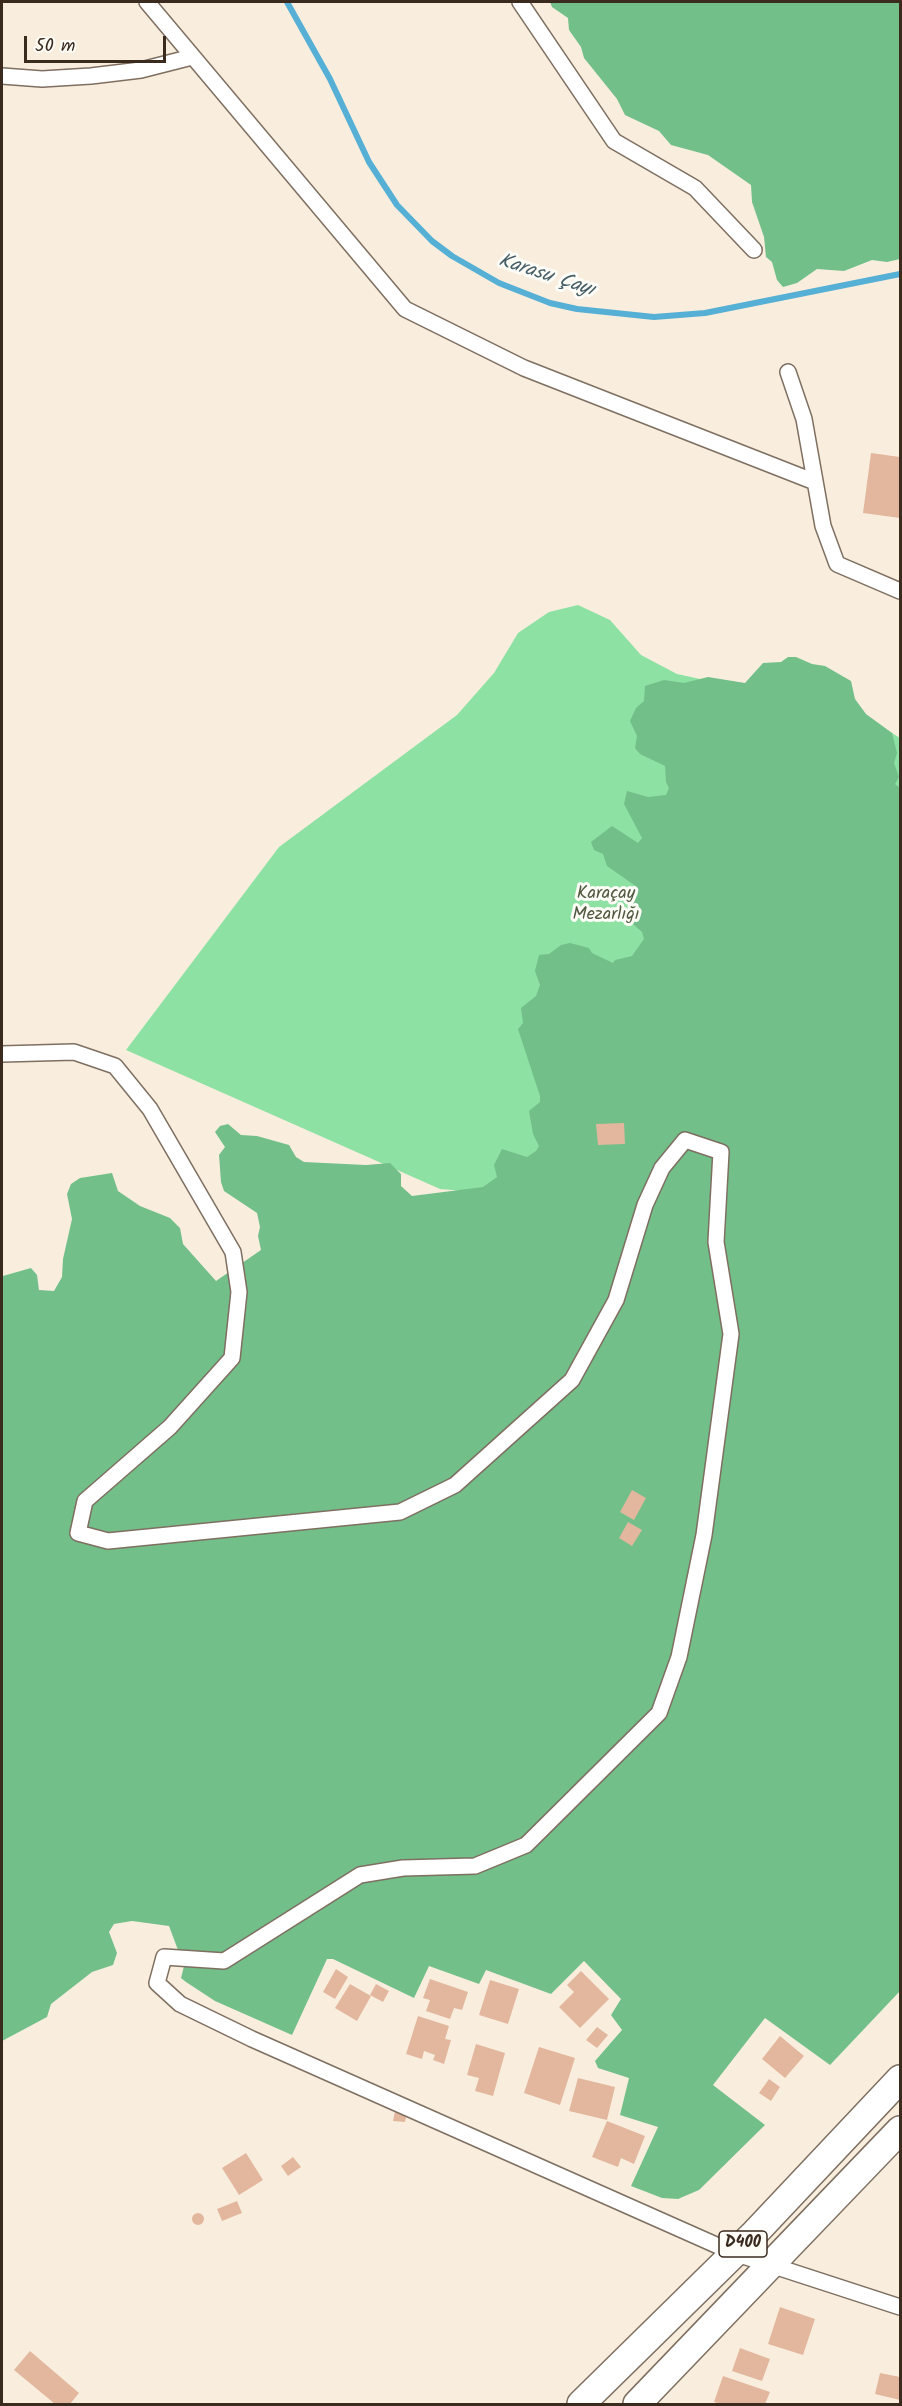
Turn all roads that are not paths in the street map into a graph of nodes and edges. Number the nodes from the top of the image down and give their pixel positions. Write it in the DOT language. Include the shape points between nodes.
graph roads {
  1 [pos="147,2"];
  2 [pos="520,2"];
  3 [pos="192,57"];
  4 [pos="2,76"];
  5 [pos="753,250"];
  6 [pos="788,372"];
  7 [pos="815,482"];
  8 [pos="900,591"];
  9 [pos="2,1054"];
  10 [pos="900,2079"];
  11 [pos="900,2130"];
  12 [pos="734,2253"];
  13 [pos="773,2264"];
  14 [pos="900,2307"];
  15 [pos="581,2404"];
  16 [pos="638,2404"];
  1 -- 3 [label="street"];
  2 -- 5 [label="street" via="614,141 695,188"];
  3 -- 4 [label="street" via="141,70 91,76"];
  3 -- 7 [label="street" via="405,309 524,368"];
  6 -- 7 [label="street" via="804,419"];
  7 -- 8 [label="street" via="823,526 837,564"];
  9 -- 12 [label="street" via="74,1052 115,1066 150,1109 233,1252 239,1292 232,1358 170,1427 85,1501 78,1533 108,1541 400,1512 455,1485 572,1380 616,1300 645,1205 662,1168 685,1140 721,1152 716,1242 731,1334 704,1535 679,1657 659,1713 526,1845 475,1866 403,1868 360,1875 224,1961 164,1957 158,1983 180,2004 241,2034"];
  10 -- 12 [label="highway, D400"];
  11 -- 13 [label="highway, D400"];
  12 -- 13 [label="street"];
  12 -- 15 [label="highway, D400"];
  13 -- 14 [label="street"];
  13 -- 16 [label="highway, D400"];
}
